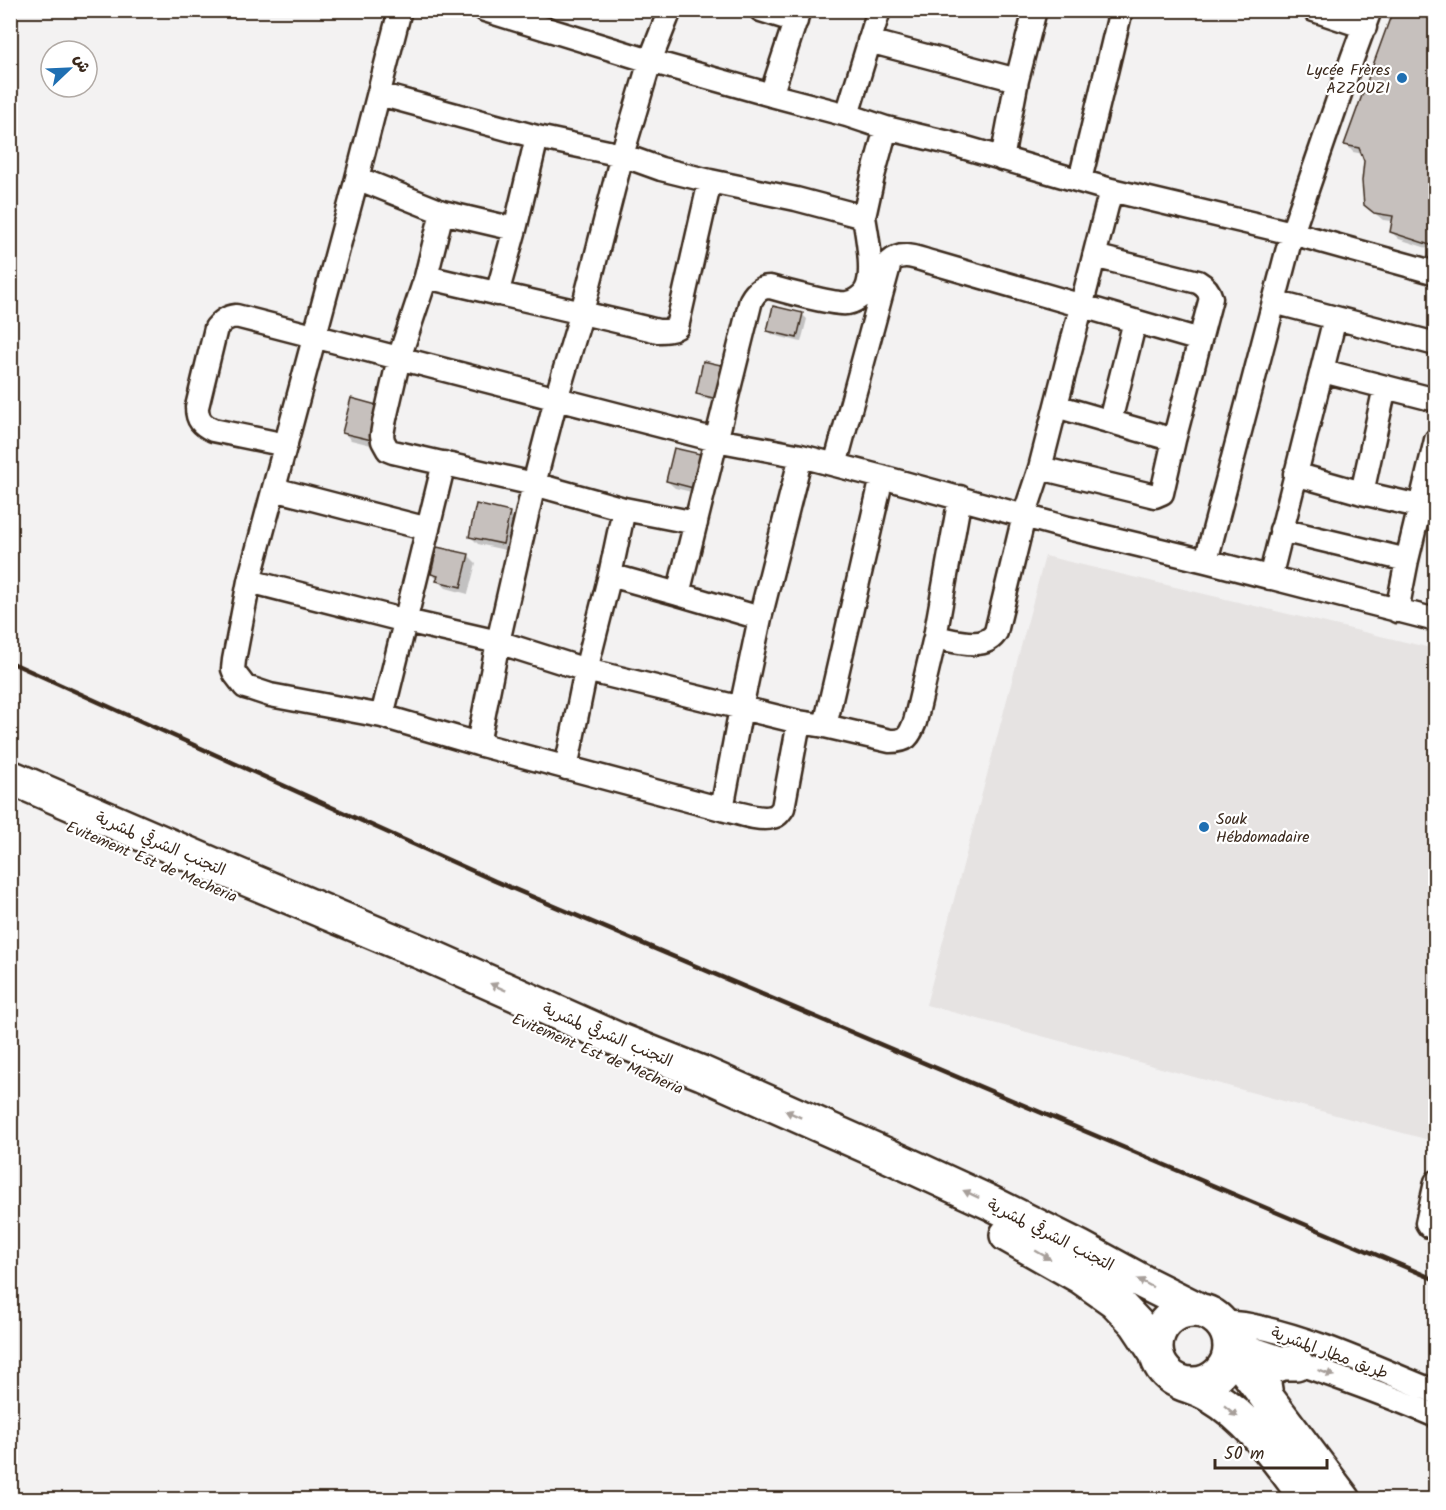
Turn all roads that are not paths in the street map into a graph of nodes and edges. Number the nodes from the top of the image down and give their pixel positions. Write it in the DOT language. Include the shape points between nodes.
graph roads {
  1 [pos="400,10"];
  2 [pos="670,10"];
  3 [pos="761,10"];
  4 [pos="879,10"];
  5 [pos="1035,10"];
  6 [pos="1121,10"];
  7 [pos="1314,10"];
  8 [pos="489,11"];
  9 [pos="798,16"];
  10 [pos="1367,19"];
  11 [pos="869,40"];
  12 [pos="650,61"];
  13 [pos="1017,80"];
  14 [pos="378,94"];
  15 [pos="771,95"];
  16 [pos="847,115"];
  17 [pos="886,128"];
  18 [pos="537,137"];
  19 [pos="622,155"];
  20 [pos="1002,159"];
  21 [pos="357,178"];
  22 [pos="1080,180"];
  23 [pos="710,182"];
  24 [pos="1110,190"];
  25 [pos="442,212"];
  26 [pos="864,217"];
  27 [pos="515,229"];
  28 [pos="1292,233"];
  29 [pos="1094,256"];
  30 [pos="1436,273"];
  31 [pos="426,277"];
  32 [pos="497,294"];
  33 [pos="1274,302"];
  34 [pos="1081,305"];
  35 [pos="582,312"];
  36 [pos="1335,318"];
  37 [pos="1136,321"];
  38 [pos="315,336"];
  39 [pos="1200,340"];
  40 [pos="1436,344"];
  41 [pos="399,358"];
  42 [pos="1323,371"];
  43 [pos="1385,387"];
  44 [pos="556,399"];
  45 [pos="1436,400"];
  46 [pos="1056,406"];
  47 [pos="1110,422"];
  48 [pos="716,440"];
  49 [pos="1174,440"];
  50 [pos="1436,440"];
  51 [pos="286,445"];
  52 [pos="801,456"];
  53 [pos="444,463"];
  54 [pos="835,465"];
  55 [pos="1040,468"];
  56 [pos="1295,474"];
  57 [pos="882,477"];
  58 [pos="534,484"];
  59 [pos="274,489"];
  60 [pos="1362,493"];
  61 [pos="960,497"];
  62 [pos="1419,506"];
  63 [pos="624,509"];
  64 [pos="1024,516"];
  65 [pos="696,523"];
  66 [pos="428,529"];
  67 [pos="1281,530"];
  68 [pos="1407,560"];
  69 [pos="1206,561"];
  70 [pos="610,575"];
  71 [pos="1270,578"];
  72 [pos="249,581"];
  73 [pos="678,594"];
  74 [pos="1397,611"];
  75 [pos="760,618"];
  76 [pos="1436,620"];
  77 [pos="406,621"];
  78 [pos="935,637"];
  79 [pos="498,642"];
  80 [pos="586,670"];
  81 [pos="741,708"];
  82 [pos="382,716"];
  83 [pos="799,722"];
  84 [pos="825,726"];
  85 [pos="478,744"];
  86 [pos="566,768"];
  87 [pos="10,777"];
  88 [pos="10,799"];
  89 [pos="722,809"];
  90 [pos="1436,1182"];
  91 [pos="1436,1228"];
  92 [pos="1220,1330"];
  93 [pos="1156,1353"];
  94 [pos="1296,1363"];
  95 [pos="1181,1383"];
  96 [pos="1436,1392"];
  97 [pos="1266,1396"];
  98 [pos="1436,1416"];
  99 [pos="1308,1500"];
  100 [pos="1344,1500"];
  1 -- 14 [label="street"];
  2 -- 12 [label="street"];
  3 -- 9 [label="street"];
  4 -- 11 [label="street"];
  5 -- 13 [label="street"];
  6 -- 22 [label="street"];
  7 -- 10 [label="street"];
  8 -- 12 [label="street"];
  9 -- 15 [label="street"];
  10 -- 28 [label="street"];
  11 -- 13 [label="street"];
  11 -- 16 [label="street"];
  12 -- 15 [label="street"];
  12 -- 19 [label="street"];
  13 -- 20 [label="street"];
  14 -- 18 [label="street"];
  14 -- 21 [label="street"];
  15 -- 16 [label="street"];
  16 -- 17 [label="street"];
  17 -- 20 [label="street"];
  17 -- 26 [label="street"];
  18 -- 19 [label="street"];
  18 -- 27 [label="street"];
  19 -- 23 [label="street"];
  19 -- 35 [label="street"];
  20 -- 22 [label="street"];
  21 -- 25 [label="street"];
  21 -- 38 [label="street"];
  22 -- 24 [label="street"];
  23 -- 26 [label="street"];
  23 -- 35 [label="street" via="677,327 658,331"];
  24 -- 28 [label="street"];
  24 -- 29 [label="street"];
  25 -- 27 [label="street"];
  25 -- 31 [label="street"];
  26 -- 48 [label="street" via="870,254 869,279 858,299 836,303 770,286 754,294"];
  27 -- 32 [label="street"];
  28 -- 30 [label="street"];
  28 -- 33 [label="street"];
  29 -- 34 [label="street"];
  29 -- 39 [label="street" via="1204,286 1211,298"];
  31 -- 32 [label="street"];
  31 -- 41 [label="street"];
  32 -- 35 [label="street"];
  33 -- 36 [label="street"];
  33 -- 69 [label="street"];
  34 -- 37 [label="street"];
  34 -- 46 [label="street"];
  34 -- 54 [label="street" via="906,255 894,258"];
  35 -- 44 [label="street"];
  36 -- 40 [label="street"];
  36 -- 42 [label="street"];
  37 -- 39 [label="street"];
  37 -- 47 [label="street"];
  38 -- 41 [label="street"];
  38 -- 51 [label="street"];
  38 -- 51 [label="street" via="236,316 221,321 216,328 197,407 199,420 213,430"];
  39 -- 49 [label="street"];
  41 -- 44 [label="street"];
  41 -- 53 [label="street" via="382,435 385,446 393,452"];
  42 -- 43 [label="street"];
  42 -- 56 [label="street"];
  43 -- 45 [label="street"];
  43 -- 60 [label="street"];
  44 -- 48 [label="street"];
  44 -- 58 [label="street"];
  46 -- 47 [label="street"];
  46 -- 55 [label="street"];
  47 -- 49 [label="street"];
  48 -- 52 [label="street"];
  48 -- 65 [label="street"];
  49 -- 55 [label="street" via="1162,493 1155,496"];
  50 -- 62 [label="street"];
  51 -- 59 [label="street"];
  52 -- 54 [label="street"];
  52 -- 75 [label="street"];
  53 -- 58 [label="street"];
  53 -- 66 [label="street"];
  54 -- 57 [label="street"];
  55 -- 64 [label="street"];
  56 -- 60 [label="street"];
  56 -- 67 [label="street"];
  57 -- 61 [label="street"];
  57 -- 84 [label="street"];
  58 -- 63 [label="street"];
  58 -- 79 [label="street"];
  59 -- 66 [label="street"];
  59 -- 72 [label="street"];
  60 -- 62 [label="street"];
  61 -- 64 [label="street"];
  61 -- 78 [label="street"];
  62 -- 68 [label="street"];
  63 -- 65 [label="street"];
  63 -- 70 [label="street"];
  64 -- 69 [label="street"];
  64 -- 78 [label="street" via="994,637 975,643"];
  65 -- 73 [label="street"];
  66 -- 77 [label="street"];
  67 -- 68 [label="street"];
  67 -- 71 [label="street"];
  68 -- 74 [label="street"];
  69 -- 71 [label="street"];
  70 -- 73 [label="street"];
  70 -- 80 [label="street"];
  71 -- 74 [label="street"];
  72 -- 77 [label="street"];
  72 -- 82 [label="street" via="234,660 238,680 245,687 270,695"];
  73 -- 75 [label="street"];
  74 -- 76 [label="street"];
  75 -- 81 [label="street"];
  77 -- 79 [label="street"];
  77 -- 82 [label="street"];
  78 -- 84 [label="street" via="911,734 900,741 890,741"];
  79 -- 80 [label="street"];
  79 -- 85 [label="street"];
  80 -- 81 [label="street"];
  80 -- 86 [label="street"];
  81 -- 83 [label="street"];
  81 -- 89 [label="street"];
  82 -- 85 [label="street"];
  83 -- 84 [label="street"];
  83 -- 89 [label="street" via="786,798 779,814 761,818"];
  85 -- 86 [label="street"];
  86 -- 89 [label="street"];
  92 -- 87 [label="highway, التجنب الشرقي لمشرية, one-way" via="1079,1247 889,1156"];
  88 -- 93 [label="highway, Evitement Est de Mecheria, one-way" via="177,874 630,1065 987,1225 1081,1277 1115,1301"];
  90 -- 91 [label="street" via="1426,1223"];
  92 -- 93 [label="highway" via="1184,1310 1161,1326"];
  92 -- 94 [label="street, طريق مطار المشرية"];
  92 -- 95 [label="highway" via="1228,1363 1220,1374 1208,1382"];
  92 -- 96 [label="street, طريق مطار المشرية" via="1252,1325 1281,1332"];
  92 -- 97 [label="highway"];
  93 -- 95 [label="highway" via="1169,1376"];
  94 -- 97 [label="highway" via="1269,1368 1263,1377"];
  94 -- 98 [label="street, طريق مطار المشرية, one-way"];
  95 -- 99 [label="highway, one-way" via="1210,1395 1238,1417 1264,1443"];
  97 -- 100 [label="highway"];
}
